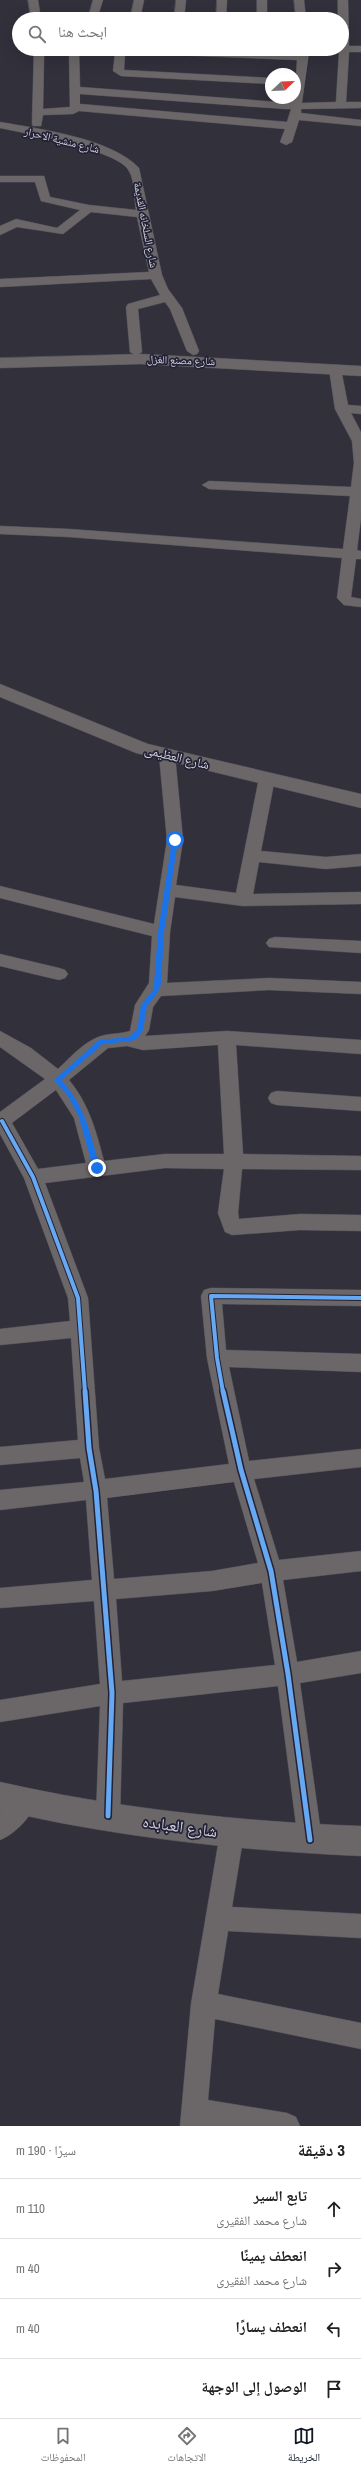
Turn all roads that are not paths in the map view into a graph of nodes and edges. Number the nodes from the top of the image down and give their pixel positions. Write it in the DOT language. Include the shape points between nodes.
graph roads {
  1 [pos="33,0"];
  2 [pos="98,0"];
  3 [pos="139,0"];
  4 [pos="181,0"];
  5 [pos="222,0"];
  6 [pos="262,0"];
  7 [pos="299,0"];
  8 [pos="342,0"];
  9 [pos="35,12"];
  10 [pos="95,12"];
  11 [pos="136,12"];
  12 [pos="180,12"];
  13 [pos="221,12"];
  14 [pos="262,12"];
  15 [pos="300,12"];
  16 [pos="342,12"];
  17 [pos="349,49"];
  18 [pos="361,49"];
  19 [pos="39,56"];
  20 [pos="74,56"];
  21 [pos="124,56"];
  22 [pos="302,56"];
  23 [pos="344,56"];
  24 [pos="300,68"];
  25 [pos="265,81"];
  26 [pos="75,90"];
  27 [pos="294,104"];
  28 [pos="341,104"];
  29 [pos="361,105"];
  30 [pos="75,106"];
  31 [pos="36,112"];
  32 [pos="293,116"];
  33 [pos="361,123"];
  34 [pos="0,125"];
  35 [pos="40,133"];
  36 [pos="286,142"];
  37 [pos="127,160"];
  38 [pos="0,179"];
  39 [pos="89,208"];
  40 [pos="143,214"];
  41 [pos="0,231"];
  42 [pos="156,275"];
  43 [pos="0,283"];
  44 [pos="168,297"];
  45 [pos="136,352"];
  46 [pos="0,356"];
  47 [pos="194,356"];
  48 [pos="361,362"];
  49 [pos="0,363"];
  50 [pos="335,369"];
  51 [pos="361,371"];
  52 [pos="342,409"];
  53 [pos="361,410"];
  54 [pos="361,462"];
  55 [pos="209,485"];
  56 [pos="360,492"];
  57 [pos="0,530"];
  58 [pos="355,555"];
  59 [pos="361,603"];
  60 [pos="0,690"];
  61 [pos="167,755"];
  62 [pos="267,778"];
  63 [pos="360,802"];
  64 [pos="250,856"];
  65 [pos="361,860"];
  66 [pos="167,890"];
  67 [pos="0,892"];
  68 [pos="361,898"];
  69 [pos="243,900"];
  70 [pos="161,932"];
  71 [pos="275,943"];
  72 [pos="361,947"];
  73 [pos="0,960"];
  74 [pos="59,974"];
  75 [pos="361,988"];
  76 [pos="156,990"];
  77 [pos="0,1038"];
  78 [pos="227,1038"];
  79 [pos="129,1040"];
  80 [pos="361,1048"];
  81 [pos="57,1080"];
  82 [pos="276,1098"];
  83 [pos="361,1104"];
  84 [pos="1,1121"];
  85 [pos="234,1161"];
  86 [pos="361,1162"];
  87 [pos="97,1168"];
  88 [pos="33,1177"];
  89 [pos="361,1223"];
  90 [pos="361,1298"];
  91 [pos="81,1328"];
  92 [pos="0,1337"];
  93 [pos="217,1358"];
  94 [pos="361,1363"];
  95 [pos="89,1448"];
  96 [pos="0,1456"];
  97 [pos="361,1458"];
  98 [pos="241,1470"];
  99 [pos="96,1491"];
  100 [pos="0,1500"];
  101 [pos="361,1561"];
  102 [pos="271,1571"];
  103 [pos="105,1590"];
  104 [pos="0,1598"];
  105 [pos="361,1662"];
  106 [pos="288,1674"];
  107 [pos="112,1693"];
  108 [pos="0,1711"];
  109 [pos="13,1799"];
  110 [pos="108,1816"];
  111 [pos="0,1828"];
  112 [pos="232,1833"];
  113 [pos="310,1840"];
  114 [pos="361,1841"];
  115 [pos="218,1918"];
  116 [pos="361,1926"];
  117 [pos="204,2004"];
  118 [pos="361,2036"];
  119 [pos="193,2118"];
  120 [pos="287,2126"];
  1 -- 9 [label="street"];
  2 -- 10 [label="street"];
  3 -- 11 [label="street"];
  4 -- 12 [label="street"];
  5 -- 13 [label="street"];
  6 -- 14 [label="street"];
  7 -- 15 [label="street"];
  8 -- 16 [label="street"];
  17 -- 18 [label="street"];
  19 -- 31 [label="street"];
  20 -- 26 [label="street"];
  21 -- 25 [label="street" via="118,71 121,73"];
  22 -- 24 [label="street"];
  23 -- 28 [label="street"];
  26 -- 30 [label="street"];
  26 -- 32 [label="street"];
  27 -- 32 [label="street"];
  28 -- 29 [label="street"];
  28 -- 32 [label="street"];
  30 -- 31 [label="street" via="73,111"];
  30 -- 32 [label="street"];
  31 -- 35 [label="street"];
  32 -- 33 [label="street"];
  32 -- 36 [label="street"];
  34 -- 35 [label="street, شارع منشية الاحرار"];
  35 -- 37 [label="street, شارع منشية الاحرار"];
  37 -- 40 [label="street, شارع السلخانه القديمة"];
  38 -- 39 [label="street" via="40,178 43,198"];
  39 -- 40 [label="street"];
  39 -- 41 [label="street" via="59,232 16,223"];
  40 -- 42 [label="street, شارع السلخانه القديمة"];
  42 -- 43 [label="street"];
  42 -- 44 [label="street, شارع السلخانه القديمة"];
  44 -- 45 [label="street" via="132,307"];
  44 -- 47 [label="street, شارع السلخانه القديمة" via="176,308"];
  45 -- 46 [label="street, شارع مصنع الغزل"];
  45 -- 47 [label="street, شارع مصنع الغزل"];
  47 -- 48 [label="street, شارع مصنع الغزل"];
  47 -- 49 [label="street, شارع مصنع الغزل"];
  47 -- 50 [label="street, شارع مصنع الغزل"];
  50 -- 51 [label="street, شارع مصنع الغزل"];
  50 -- 52 [label="street"];
  52 -- 53 [label="street"];
  52 -- 54 [label="street" via="359,442"];
  54 -- 56 [label="street"];
  55 -- 56 [label="street"];
  56 -- 58 [label="street"];
  57 -- 58 [label="street"];
  58 -- 59 [label="street" via="344,598 349,602"];
  60 -- 61 [label="street, شارع العظيمى" via="125,742"];
  61 -- 62 [label="street, شارع العظيمى"];
  61 -- 66 [label="street" via="175,840"];
  62 -- 63 [label="street, شارع العظيمى"];
  62 -- 64 [label="street"];
  64 -- 65 [label="street" via="326,863"];
  64 -- 69 [label="street"];
  66 -- 69 [label="street"];
  66 -- 70 [label="street"];
  67 -- 70 [label="street"];
  68 -- 69 [label="street"];
  70 -- 76 [label="street"];
  71 -- 72 [label="street"];
  73 -- 74 [label="street"];
  75 -- 76 [label="street" via="269,984"];
  76 -- 79 [label="street" via="144,1005 140,1030"];
  77 -- 81 [label="street" via="33,1058"];
  78 -- 79 [label="street" via="143,1044"];
  78 -- 80 [label="street"];
  78 -- 85 [label="street"];
  79 -- 81 [label="street" via="102,1042"];
  81 -- 84 [label="street"];
  81 -- 87 [label="street" via="71,1094 83,1117"];
  82 -- 83 [label="street"];
  84 -- 88 [label="street"];
  85 -- 86 [label="street"];
  85 -- 87 [label="street" via="165,1161"];
  85 -- 89 [label="street" via="228,1213 232,1227 300,1222"];
  87 -- 88 [label="street"];
  88 -- 91 [label="street" via="78,1298"];
  90 -- 93 [label="street" via="211,1296"];
  91 -- 92 [label="street"];
  91 -- 95 [label="street"];
  93 -- 94 [label="street"];
  93 -- 98 [label="street"];
  95 -- 96 [label="street"];
  95 -- 99 [label="street"];
  97 -- 98 [label="street"];
  98 -- 99 [label="street"];
  98 -- 102 [label="street"];
  99 -- 100 [label="street"];
  99 -- 103 [label="street"];
  101 -- 102 [label="street"];
  102 -- 103 [label="street" via="212,1581"];
  102 -- 106 [label="street"];
  103 -- 104 [label="street"];
  103 -- 107 [label="street"];
  105 -- 106 [label="street"];
  106 -- 107 [label="street"];
  106 -- 113 [label="street"];
  107 -- 108 [label="street"];
  107 -- 110 [label="street"];
  109 -- 110 [label="street, شارع العبابده"];
  109 -- 111 [label="street"];
  110 -- 112 [label="street, شارع العبابده"];
  112 -- 113 [label="street, شارع العبابده"];
  112 -- 115 [label="street"];
  113 -- 114 [label="street, شارع العبابده"];
  115 -- 116 [label="street"];
  115 -- 117 [label="street"];
  117 -- 118 [label="street"];
  117 -- 119 [label="street"];
  119 -- 120 [label="street"];
}
